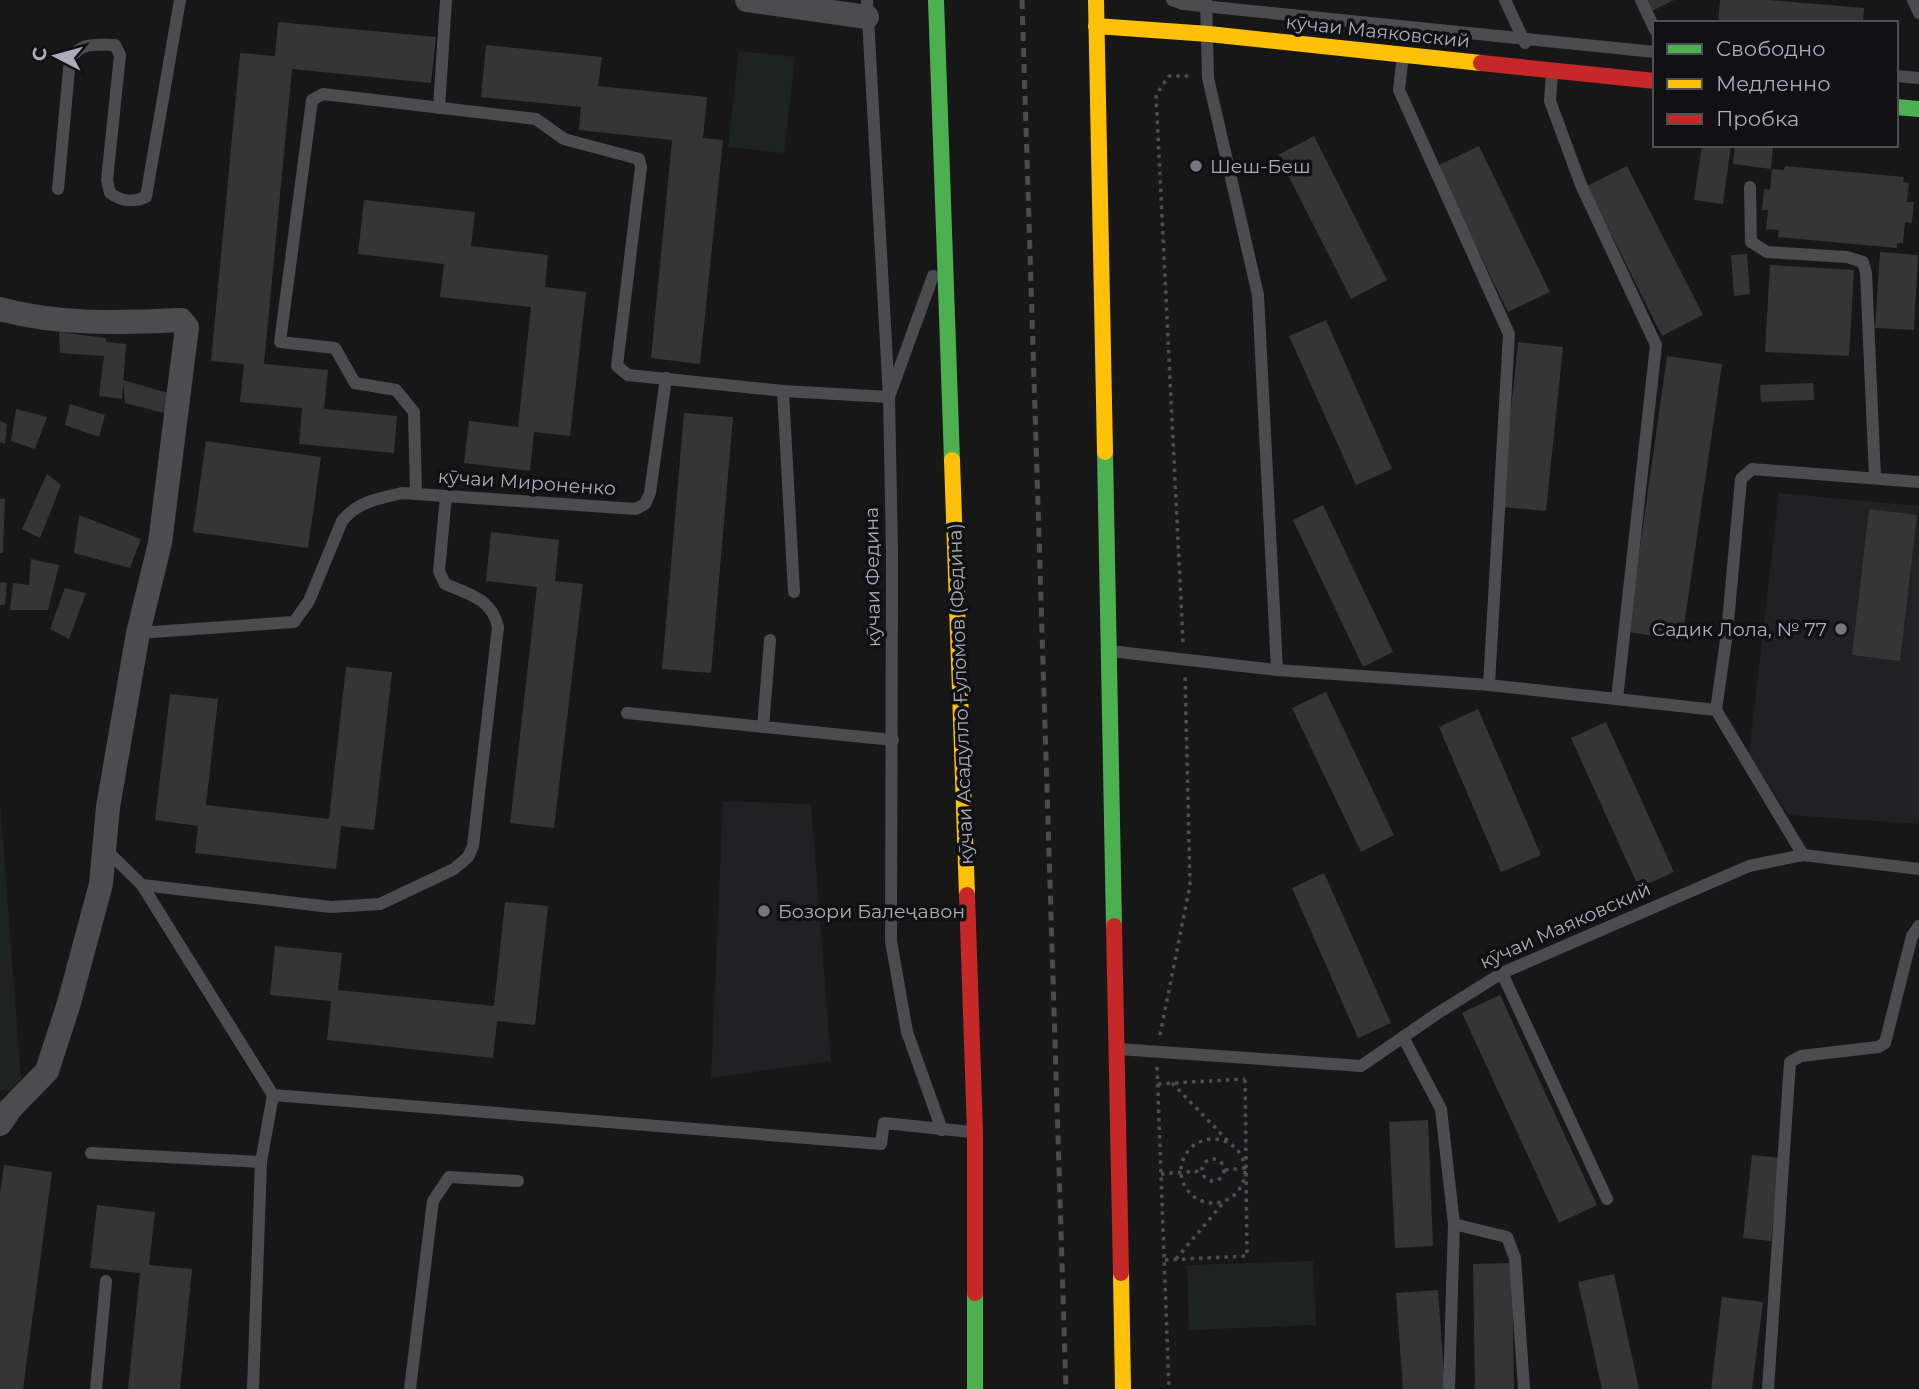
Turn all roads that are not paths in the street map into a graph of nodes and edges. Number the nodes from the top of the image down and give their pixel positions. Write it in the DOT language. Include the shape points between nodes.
graph roads {
  1 [pos="180,0"];
  2 [pos="446,0"];
  3 [pos="747,0"];
  4 [pos="936,0"];
  5 [pos="1096,0"];
  6 [pos="1172,0"];
  7 [pos="1505,0"];
  8 [pos="1641,0"];
  9 [pos="1913,0"];
  10 [pos="1206,2"];
  11 [pos="867,8"];
  12 [pos="1919,13"];
  13 [pos="1096,26"];
  14 [pos="1653,26"];
  15 [pos="1209,34"];
  16 [pos="1526,39"];
  17 [pos="1653,52"];
  18 [pos="1403,55"];
  19 [pos="1523,67"];
  20 [pos="1552,70"];
  21 [pos="1898,76"];
  22 [pos="1919,78"];
  23 [pos="1653,81"];
  24 [pos="1898,107"];
  25 [pos="439,108"];
  26 [pos="1919,109"];
  27 [pos="1750,187"];
  28 [pos="58,189"];
  29 [pos="944,247"];
  30 [pos="0,309"];
  31 [pos="666,378"];
  32 [pos="783,391"];
  33 [pos="889,397"];
  34 [pos="1875,477"];
  35 [pos="1919,482"];
  36 [pos="416,494"];
  37 [pos="446,496"];
  38 [pos="794,592"];
  39 [pos="138,633"];
  40 [pos="770,640"];
  41 [pos="1109,651"];
  42 [pos="1278,670"];
  43 [pos="1489,685"];
  44 [pos="1617,699"];
  45 [pos="1716,710"];
  46 [pos="627,713"];
  47 [pos="763,727"];
  48 [pos="892,740"];
  49 [pos="104,848"];
  50 [pos="1803,855"];
  51 [pos="1919,869"];
  52 [pos="142,885"];
  53 [pos="1919,926"];
  54 [pos="1502,973"];
  55 [pos="1403,1037"];
  56 [pos="1118,1049"];
  57 [pos="273,1094"];
  58 [pos="0,1124"];
  59 [pos="942,1130"];
  60 [pos="975,1132"];
  61 [pos="91,1153"];
  62 [pos="261,1162"];
  63 [pos="518,1181"];
  64 [pos="1607,1199"];
  65 [pos="1454,1224"];
  66 [pos="106,1281"];
  67 [pos="974,1365"];
  68 [pos="96,1389"];
  69 [pos="253,1389"];
  70 [pos="410,1389"];
  71 [pos="959,1389"];
  72 [pos="975,1389"];
  73 [pos="1123,1389"];
  74 [pos="1448,1389"];
  75 [pos="1524,1389"];
  76 [pos="1768,1389"];
  1 -- 28 [label="lane" via="146,197 119,200 110,193 107,180 120,55 115,46 87,44 70,59"];
  2 -- 25 [label="lane"];
  3 -- 11 [label="street"];
  4 -- 29 [label="street, кӯчаи Асадулло Ғуломов (Федина)"];
  5 -- 13 [label="street"];
  6 -- 10 [label="lane"];
  7 -- 16 [label="lane"];
  8 -- 14 [label="lane"];
  9 -- 12 [label="lane"];
  10 -- 15 [label="lane"];
  10 -- 16 [label="lane"];
  11 -- 33 [label="lane, кӯчаи Федина"];
  13 -- 15 [label="street, кӯчаи Маяковский"];
  13 -- 41 [label="street"];
  15 -- 18 [label="street, кӯчаи Маяковский"];
  15 -- 42 [label="lane" via="1208,78 1258,295"];
  16 -- 17 [label="lane"];
  16 -- 19 [label="lane"];
  18 -- 19 [label="street, кӯчаи Маяковский"];
  18 -- 43 [label="lane" via="1399,90 1508,334"];
  19 -- 20 [label="street, кӯчаи Маяковский"];
  20 -- 23 [label="street, кӯчаи Маяковский"];
  20 -- 44 [label="lane" via="1550,101 1581,186 1656,345"];
  21 -- 22 [label="lane"];
  24 -- 26 [label="street"];
  25 -- 31 [label="lane" via="536,119 564,139 639,159 617,366 628,374"];
  25 -- 36 [label="lane" via="323,94 312,100 280,342 335,348 355,383 396,390 414,412"];
  27 -- 34 [label="lane" via="1751,242 1758,248 1863,262"];
  29 -- 33 [label="lane"];
  29 -- 60 [label="street, кӯчаи Асадулло Ғуломов (Федина)"];
  30 -- 39 [label="street" via="38,319 181,320 187,327 160,543"];
  31 -- 32 [label="lane"];
  31 -- 37 [label="lane, кӯчаи Мироненко" via="650,493 636,509"];
  32 -- 33 [label="lane"];
  32 -- 38 [label="lane"];
  33 -- 48 [label="lane, кӯчаи Федина"];
  34 -- 35 [label="lane"];
  34 -- 45 [label="lane" via="1752,469 1741,479"];
  36 -- 37 [label="lane, кӯчаи Мироненко"];
  36 -- 39 [label="lane, кӯчаи Мироненко" via="366,501 351,510 341,521 309,601 294,622"];
  37 -- 52 [label="lane" via="439,571 445,584 484,600 498,627 473,846 468,857 454,869 380,904 331,907"];
  39 -- 49 [label="street"];
  40 -- 47 [label="lane"];
  41 -- 42 [label="lane"];
  41 -- 56 [label="street"];
  42 -- 43 [label="lane"];
  43 -- 44 [label="lane"];
  44 -- 45 [label="lane"];
  45 -- 50 [label="lane"];
  46 -- 47 [label="lane"];
  47 -- 48 [label="lane"];
  48 -- 59 [label="lane, кӯчаи Федина" via="891,941 907,1032"];
  49 -- 52 [label="lane"];
  49 -- 58 [label="street" via="101,884 47,1071"];
  50 -- 51 [label="lane, кӯчаи Маяковский"];
  50 -- 54 [label="lane, кӯчаи Маяковский" via="1749,866"];
  52 -- 57 [label="lane"];
  53 -- 76 [label="lane" via="1912,936 1885,1043 1801,1056 1790,1062"];
  54 -- 55 [label="lane, кӯчаи Маяковский"];
  54 -- 64 [label="lane"];
  55 -- 56 [label="lane, кӯчаи Маяковский" via="1361,1066"];
  55 -- 65 [label="lane" via="1441,1109"];
  56 -- 73 [label="street"];
  57 -- 59 [label="lane" via="881,1144 884,1123"];
  57 -- 62 [label="lane"];
  59 -- 60 [label="lane"];
  60 -- 67 [label="street, кӯчаи Асадулло Ғуломов (Федина)"];
  61 -- 62 [label="lane"];
  62 -- 69 [label="lane"];
  63 -- 70 [label="lane" via="449,1177 433,1200"];
  65 -- 74 [label="lane"];
  65 -- 75 [label="lane" via="1507,1237 1515,1258"];
  66 -- 68 [label="lane"];
  67 -- 71 [label="street"];
  67 -- 72 [label="street, кӯчаи Асадулло Ғуломов (Федина)"];
}
